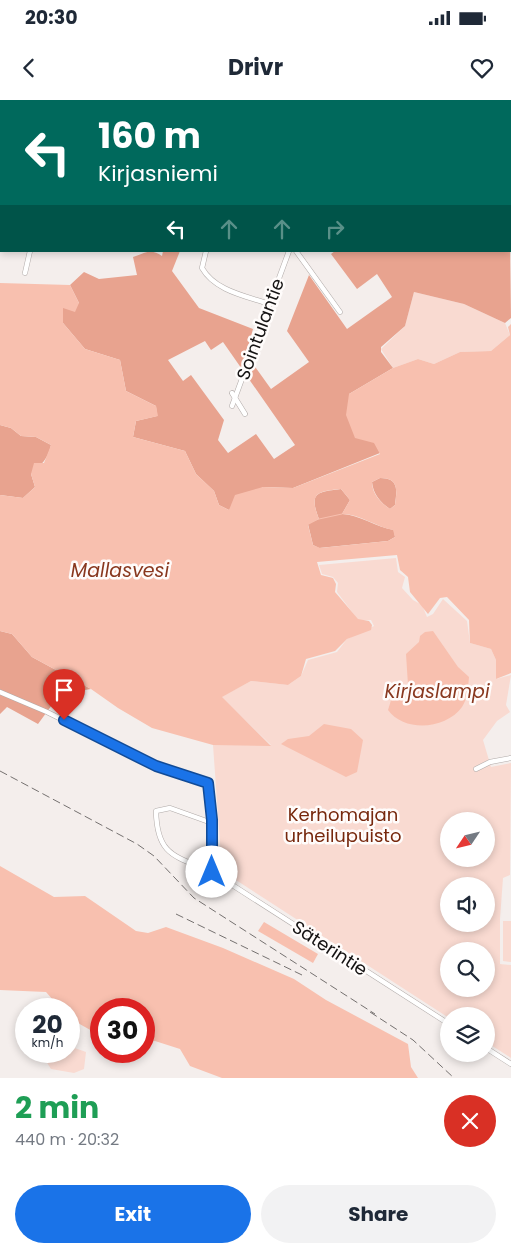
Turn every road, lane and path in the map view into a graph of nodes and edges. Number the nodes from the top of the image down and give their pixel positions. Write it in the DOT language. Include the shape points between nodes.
graph roads {
  1 [pos="30,252"];
  2 [pos="206,252"];
  3 [pos="289,252"];
  4 [pos="297,252"];
  5 [pos="25,273"];
  6 [pos="269,304"];
  7 [pos="340,312"];
  8 [pos="232,392"];
  9 [pos="236,398"];
  10 [pos="232,406"];
  11 [pos="244,414"];
  12 [pos="0,692"];
  13 [pos="511,758"];
  14 [pos="476,769"];
  15 [pos="212,823"];
  16 [pos="212,872"];
  17 [pos="440,1018"];
  18 [pos="495,1054"];
  19 [pos="511,1064"];
  1 -- 5 [label="street"];
  2 -- 6 [label="street" via="202,268 209,278 220,287"];
  3 -- 6 [label="street, Sointulantie"];
  4 -- 7 [label="street"];
  6 -- 9 [label="street, Sointulantie"];
  8 -- 9 [label="street"];
  9 -- 10 [label="street, Sointulantie"];
  9 -- 11 [label="street"];
  12 -- 15 [label="street" via="156,766 208,783"];
  13 -- 14 [label="street"];
  15 -- 16 [label="street"];
  15 -- 16 [label="street, Säterintie" via="170,808 156,811 156,830 161,843 173,855"];
  16 -- 17 [label="street, Säterintie"];
  18 -- 19 [label="street"];
}
